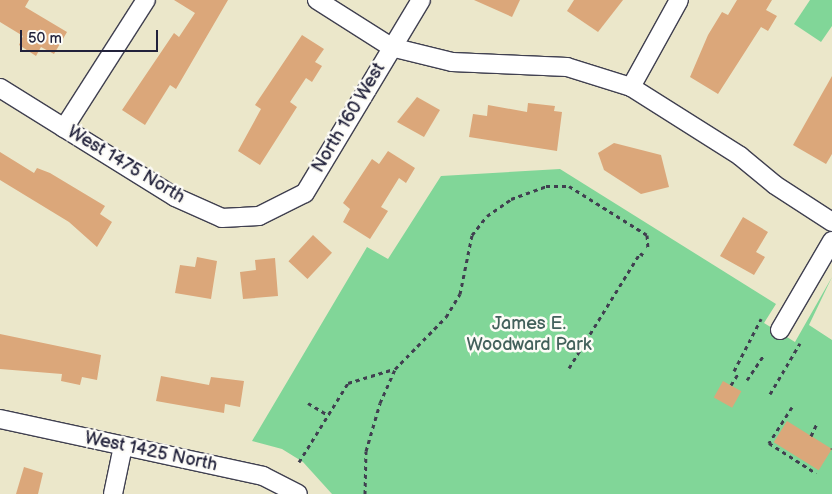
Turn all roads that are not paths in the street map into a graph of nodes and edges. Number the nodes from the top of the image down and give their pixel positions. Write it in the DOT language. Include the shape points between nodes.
graph roads {
  1 [pos="146,0"];
  2 [pos="317,0"];
  3 [pos="422,0"];
  4 [pos="680,0"];
  5 [pos="392,47"];
  6 [pos="631,87"];
  7 [pos="0,88"];
  8 [pos="64,128"];
  9 [pos="259,216"];
  10 [pos="832,222"];
  11 [pos="832,240"];
  12 [pos="780,330"];
  13 [pos="0,419"];
  14 [pos="123,446"];
  15 [pos="113,494"];
  16 [pos="298,494"];
  1 -- 8 [label="street"];
  2 -- 5 [label="street"];
  3 -- 5 [label="street, North 160 West"];
  4 -- 6 [label="street"];
  5 -- 6 [label="street" via="452,62 567,67"];
  5 -- 9 [label="street, North 160 West" via="305,193"];
  6 -- 10 [label="street" via="740,156 775,185"];
  7 -- 8 [label="street, West 1475 North"];
  8 -- 9 [label="street, West 1475 North" via="176,197 222,218"];
  11 -- 12 [label="street"];
  13 -- 14 [label="street, West 1425 North"];
  14 -- 15 [label="street"];
  14 -- 16 [label="street, West 1425 North" via="263,476"];
}
